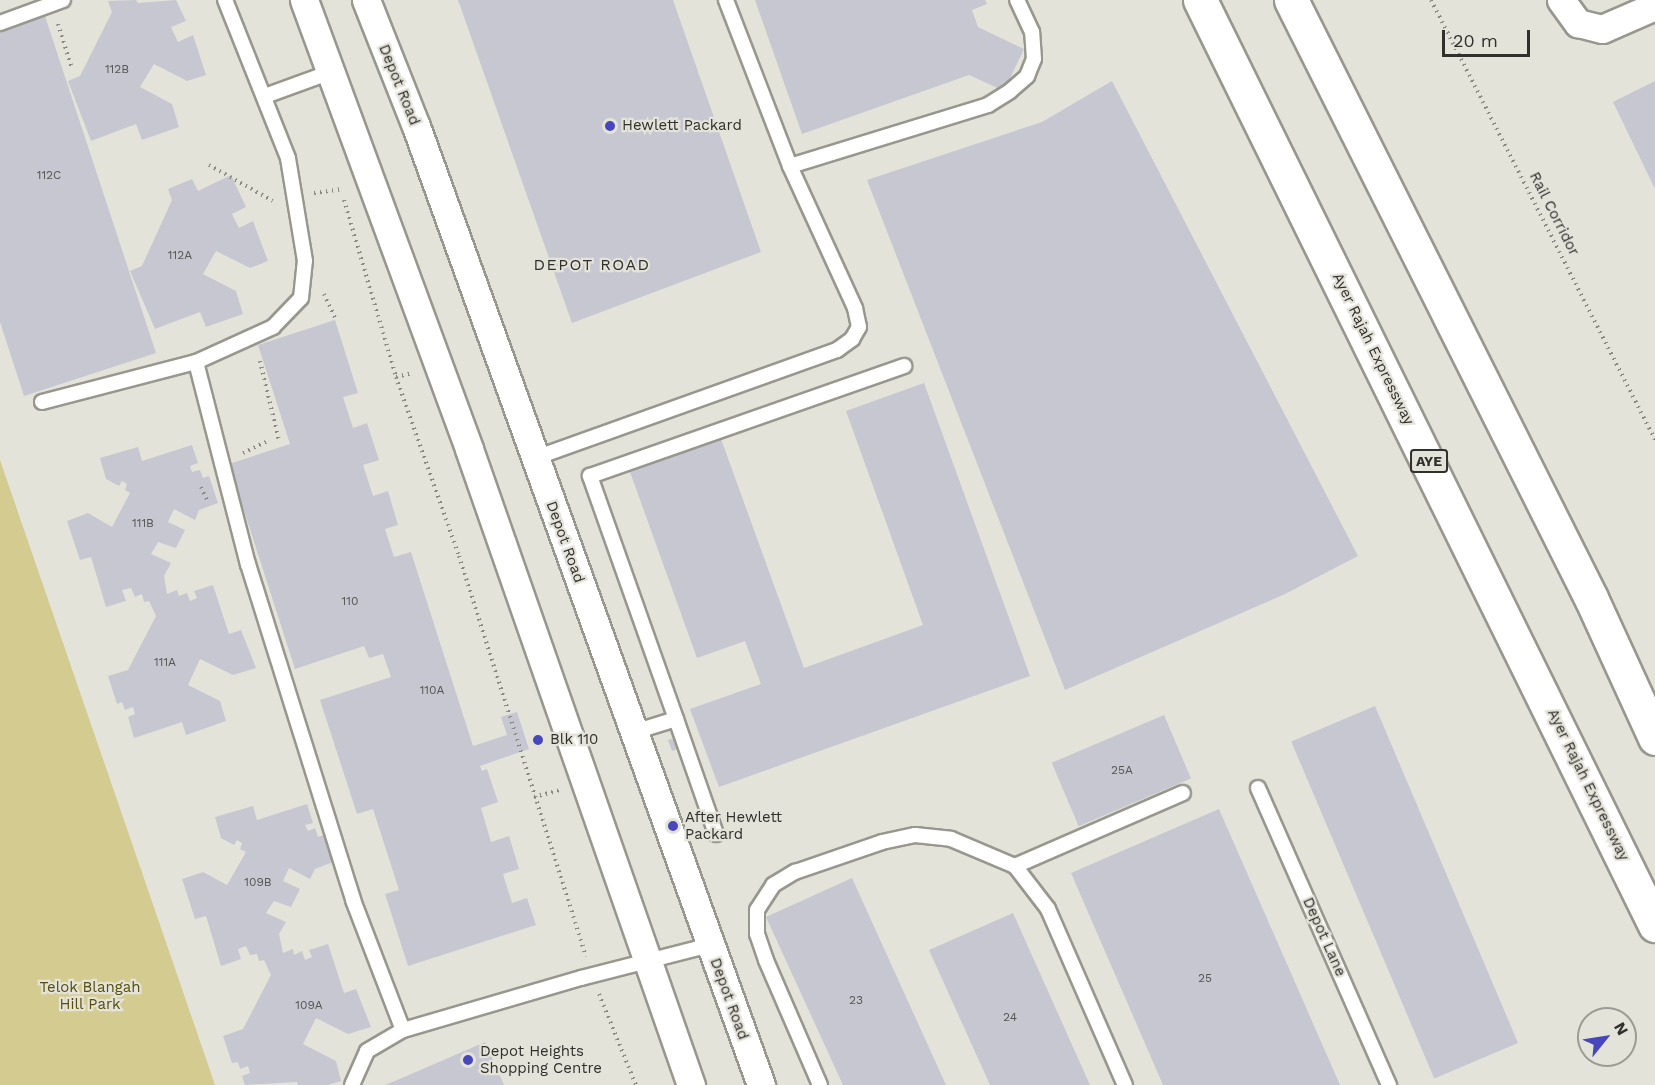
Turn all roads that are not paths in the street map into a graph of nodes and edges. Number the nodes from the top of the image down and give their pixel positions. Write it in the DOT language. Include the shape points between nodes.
graph roads {
  1 [pos="225,0"];
  2 [pos="304,0"];
  3 [pos="366,0"];
  4 [pos="726,0"];
  5 [pos="1017,0"];
  6 [pos="1200,0"];
  7 [pos="1291,0"];
  8 [pos="1561,0"];
  9 [pos="58,2"];
  10 [pos="1655,6"];
  11 [pos="0,23"];
  12 [pos="331,72"];
  13 [pos="265,96"];
  14 [pos="790,166"];
  15 [pos="196,362"];
  16 [pos="904,366"];
  17 [pos="42,402"];
  18 [pos="535,458"];
  19 [pos="676,719"];
  20 [pos="634,732"];
  21 [pos="1655,738"];
  22 [pos="1258,788"];
  23 [pos="1183,793"];
  24 [pos="716,834"];
  25 [pos="1016,866"];
  26 [pos="1655,925"];
  27 [pos="710,945"];
  28 [pos="646,960"];
  29 [pos="403,1030"];
  30 [pos="352,1085"];
  31 [pos="692,1085"];
  32 [pos="762,1085"];
  33 [pos="820,1085"];
  34 [pos="1125,1085"];
  35 [pos="1389,1085"];
  1 -- 13 [label="lane"];
  2 -- 12 [label="street"];
  3 -- 18 [label="street, Depot Road" via="416,126"];
  4 -- 14 [label="lane"];
  5 -- 14 [label="lane" via="1032,32 1034,59 1027,76 1010,91 988,105"];
  6 -- 26 [label="highway, Ayer Rajah Expressway / AYE"];
  7 -- 21 [label="highway" via="1591,598"];
  8 -- 10 [label="street" via="1578,23 1602,29"];
  9 -- 11 [label="lane"];
  12 -- 13 [label="lane"];
  12 -- 28 [label="street" via="469,449"];
  13 -- 15 [label="lane" via="288,158 304,261 301,298 273,327"];
  14 -- 18 [label="lane" via="855,308 859,327 852,339 837,350"];
  15 -- 17 [label="lane"];
  15 -- 29 [label="lane" via="248,564 353,900"];
  16 -- 19 [label="lane" via="590,476"];
  18 -- 20 [label="street, Depot Road"];
  19 -- 20 [label="lane"];
  19 -- 24 [label="lane"];
  20 -- 27 [label="street, Depot Road"];
  22 -- 35 [label="lane, Depot Lane"];
  23 -- 25 [label="lane"];
  25 -- 33 [label="lane" via="951,839 915,836 882,842 795,872 773,885 757,910 757,934"];
  25 -- 34 [label="lane" via="1048,909"];
  27 -- 28 [label="lane"];
  27 -- 32 [label="street, Depot Road"];
  28 -- 29 [label="lane"];
  28 -- 31 [label="street"];
  29 -- 30 [label="lane" via="367,1051"];
}
